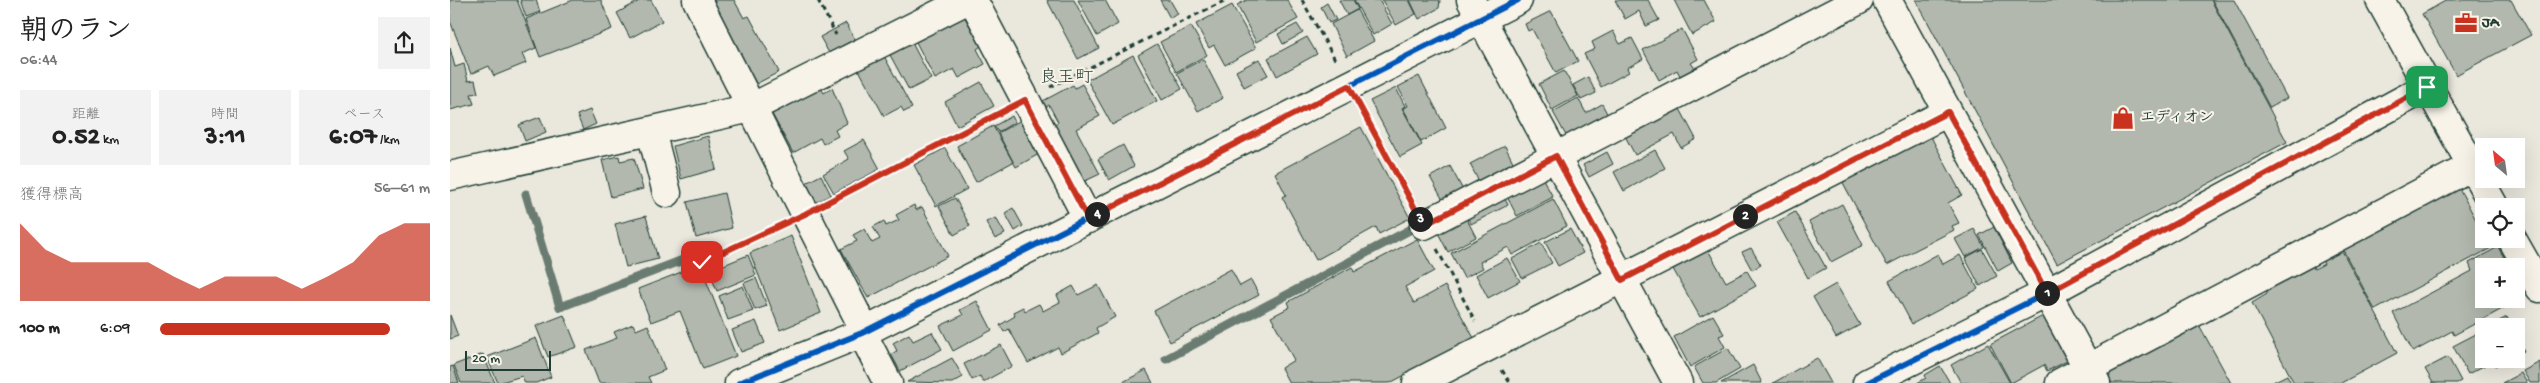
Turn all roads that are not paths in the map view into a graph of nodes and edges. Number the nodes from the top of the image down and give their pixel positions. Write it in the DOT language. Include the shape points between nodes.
graph roads {
  1 [pos="697,0"];
  2 [pos="967,0"];
  3 [pos="973,0"];
  4 [pos="1518,0"];
  5 [pos="1859,0"];
  6 [pos="1887,0"];
  7 [pos="2380,0"];
  8 [pos="1476,9"];
  9 [pos="2427,87"];
  10 [pos="751,108"];
  11 [pos="1948,112"];
  12 [pos="651,131"];
  13 [pos="1556,156"];
  14 [pos="2472,166"];
  15 [pos="450,176"];
  16 [pos="667,193"];
  17 [pos="2490,198"];
  18 [pos="1088,219"];
  19 [pos="1424,225"];
  20 [pos="2517,248"];
  21 [pos="1622,280"];
  22 [pos="2540,288"];
  23 [pos="2047,293"];
  24 [pos="863,332"];
  25 [pos="2092,376"];
  26 [pos="739,383"];
  27 [pos="888,383"];
  28 [pos="1417,383"];
  29 [pos="1678,383"];
  30 [pos="1867,383"];
  31 [pos="2060,383"];
  1 -- 10 [label="street"];
  2 -- 10 [label="street"];
  3 -- 18 [label="street"];
  4 -- 8 [label="street"];
  5 -- 13 [label="street"];
  6 -- 11 [label="street"];
  7 -- 9 [label="street"];
  8 -- 13 [label="street"];
  8 -- 18 [label="street" via="1349,86"];
  9 -- 14 [label="street"];
  9 -- 23 [label="street"];
  10 -- 12 [label="street"];
  10 -- 24 [label="street"];
  11 -- 21 [label="street"];
  11 -- 23 [label="street"];
  12 -- 15 [label="street"];
  12 -- 16 [label="street"];
  13 -- 19 [label="street"];
  13 -- 21 [label="street"];
  14 -- 17 [label="street"];
  14 -- 25 [label="street"];
  18 -- 24 [label="street"];
  20 -- 22 [label="street"];
  21 -- 28 [label="street"];
  21 -- 29 [label="street"];
  23 -- 25 [label="street"];
  23 -- 30 [label="street"];
  24 -- 26 [label="street"];
  24 -- 27 [label="street"];
  25 -- 31 [label="street"];
}
